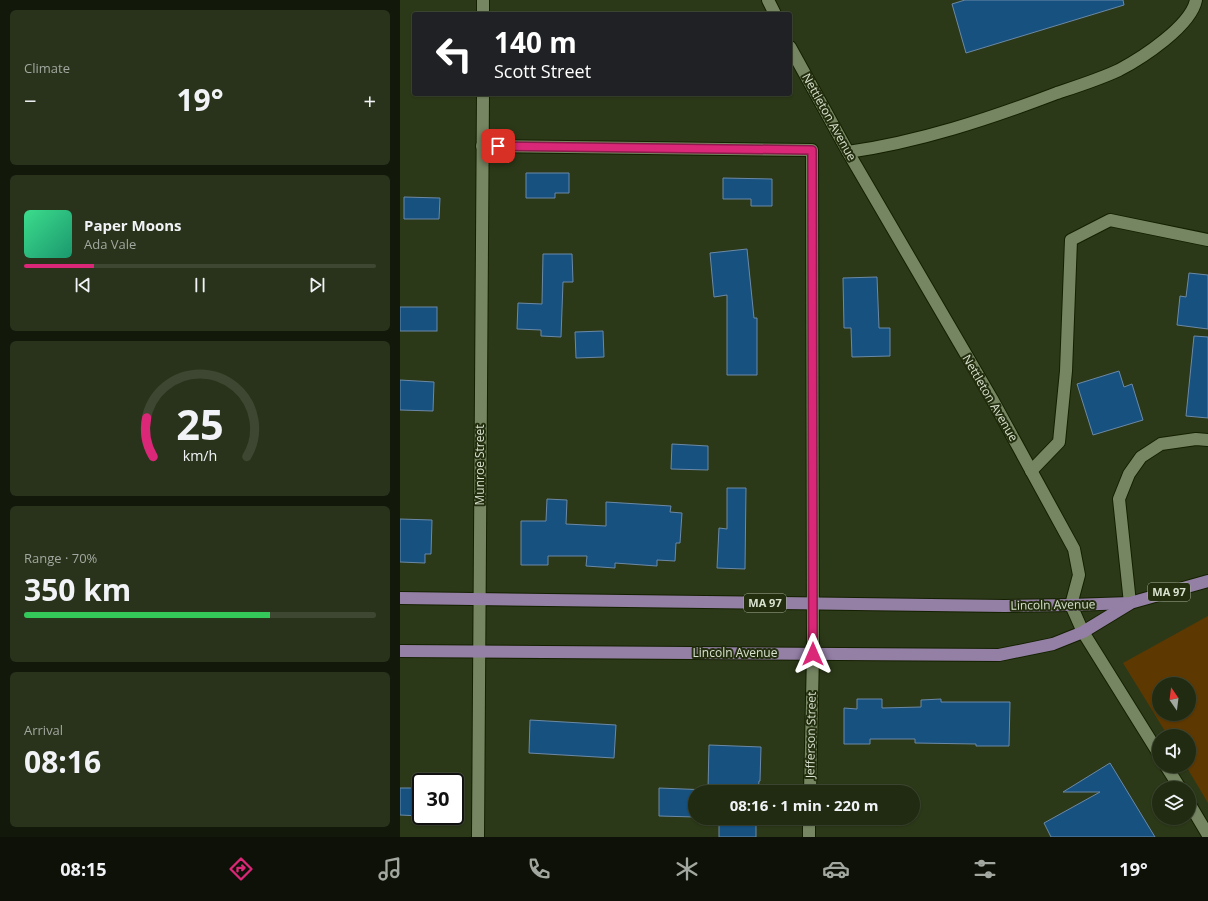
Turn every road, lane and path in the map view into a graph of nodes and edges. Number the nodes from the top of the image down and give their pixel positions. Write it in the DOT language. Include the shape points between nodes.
graph roads {
  1 [pos="483,0"];
  2 [pos="768,0"];
  3 [pos="1196,0"];
  4 [pos="483,12"];
  5 [pos="774,12"];
  6 [pos="792,51"];
  7 [pos="483,96"];
  8 [pos="482,146"];
  9 [pos="848,152"];
  10 [pos="1208,240"];
  11 [pos="1208,440"];
  12 [pos="1031,470"];
  13 [pos="1208,581"];
  14 [pos="400,598"];
  15 [pos="479,599"];
  16 [pos="813,603"];
  17 [pos="1130,603"];
  18 [pos="1071,605"];
  19 [pos="1083,632"];
  20 [pos="400,651"];
  21 [pos="479,652"];
  22 [pos="813,654"];
  23 [pos="1152,743"];
  24 [pos="810,785"];
  25 [pos="1196,815"];
  26 [pos="809,825"];
  27 [pos="1208,835"];
  28 [pos="478,837"];
  29 [pos="809,837"];
  1 -- 4 [label="street"];
  2 -- 5 [label="street"];
  3 -- 9 [label="street" via="1188,16 1171,35 1146,55 1118,70 1036,101 933,135"];
  6 -- 9 [label="street, Nettleton Avenue"];
  7 -- 8 [label="street, Munroe Street"];
  8 -- 15 [label="street, Munroe Street"];
  8 -- 16 [label="street, Jefferson Street" via="812,150"];
  9 -- 12 [label="street, Nettleton Avenue"];
  10 -- 12 [label="street" via="1110,220 1071,240 1066,370 1059,442"];
  11 -- 17 [label="street" via="1196,439 1161,444 1141,457 1129,474 1120,499"];
  12 -- 18 [label="street, Nettleton Avenue" via="1074,549 1078,575"];
  13 -- 17 [label="main road, Lincoln Avenue / MA 97"];
  14 -- 15 [label="main road, Lincoln Avenue / MA 97"];
  15 -- 16 [label="main road, Lincoln Avenue / MA 97"];
  15 -- 21 [label="street, Munroe Street"];
  16 -- 18 [label="main road, Lincoln Avenue / MA 97"];
  16 -- 22 [label="street, Jefferson Street"];
  17 -- 18 [label="main road, Lincoln Avenue / MA 97"];
  17 -- 19 [label="main road, Lincoln Avenue / MA 97"];
  18 -- 19 [label="street"];
  19 -- 22 [label="main road, Lincoln Avenue / MA 97" via="1053,644 1000,655"];
  19 -- 23 [label="street"];
  20 -- 21 [label="main road, Lincoln Avenue / MA 97"];
  21 -- 22 [label="main road, Lincoln Avenue / MA 97"];
  21 -- 28 [label="street, Munroe Street"];
  22 -- 24 [label="street, Jefferson Street"];
  25 -- 27 [label="street"];
  26 -- 29 [label="street"];
}
